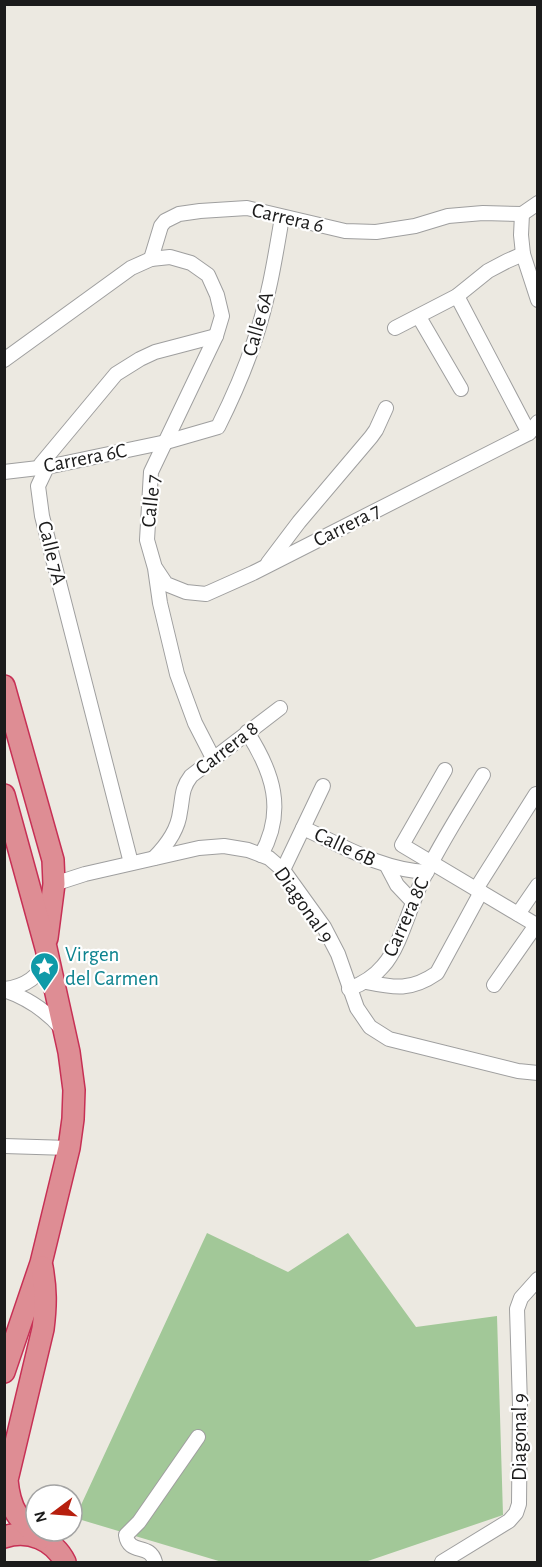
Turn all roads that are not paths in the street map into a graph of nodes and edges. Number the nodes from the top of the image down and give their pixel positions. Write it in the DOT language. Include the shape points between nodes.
graph roads {
  1 [pos="537,203"];
  2 [pos="522,214"];
  3 [pos="282,217"];
  4 [pos="523,254"];
  5 [pos="151,259"];
  6 [pos="457,296"];
  7 [pos="537,300"];
  8 [pos="419,316"];
  9 [pos="395,328"];
  10 [pos="216,336"];
  11 [pos="4,360"];
  12 [pos="461,389"];
  13 [pos="386,408"];
  14 [pos="218,427"];
  15 [pos="533,428"];
  16 [pos="166,442"];
  17 [pos="47,467"];
  18 [pos="4,472"];
  19 [pos="265,566"];
  20 [pos="155,568"];
  21 [pos="4,686"];
  22 [pos="280,708"];
  23 [pos="247,732"];
  24 [pos="213,758"];
  25 [pos="446,771"];
  26 [pos="483,775"];
  27 [pos="323,786"];
  28 [pos="536,794"];
  29 [pos="4,795"];
  30 [pos="303,828"];
  31 [pos="261,855"];
  32 [pos="154,858"];
  33 [pos="132,863"];
  34 [pos="387,866"];
  35 [pos="429,867"];
  36 [pos="283,870"];
  37 [pos="54,884"];
  38 [pos="537,885"];
  39 [pos="479,891"];
  40 [pos="413,902"];
  41 [pos="518,914"];
  42 [pos="537,926"];
  43 [pos="47,952"];
  44 [pos="366,982"];
  45 [pos="494,986"];
  46 [pos="349,989"];
  47 [pos="4,990"];
  48 [pos="64,1032"];
  49 [pos="537,1073"];
  50 [pos="4,1146"];
  51 [pos="69,1148"];
  52 [pos="41,1263"];
  53 [pos="536,1281"];
  54 [pos="11,1332"];
  55 [pos="4,1372"];
  56 [pos="198,1437"];
  57 [pos="24,1524"];
  58 [pos="24,1534"];
  59 [pos="4,1536"];
  60 [pos="50,1543"];
  61 [pos="65,1563"];
  62 [pos="155,1563"];
  63 [pos="442,1563"];
  1 -- 2 [label="street"];
  2 -- 3 [label="street, Carrera 6" via="448,216 376,232 345,231"];
  2 -- 4 [label="street"];
  3 -- 5 [label="street, Carrera 6" via="247,208 178,214 160,226"];
  3 -- 14 [label="street, Calle 6A" via="255,341"];
  4 -- 6 [label="street" via="488,271"];
  4 -- 7 [label="street"];
  5 -- 10 [label="street, Calle 7" via="170,257 191,262 208,275 222,316"];
  5 -- 11 [label="street" via="131,268"];
  6 -- 8 [label="street"];
  6 -- 15 [label="street"];
  8 -- 9 [label="street"];
  8 -- 12 [label="street"];
  10 -- 16 [label="street, Calle 7"];
  10 -- 17 [label="street, Calle 7A" via="155,352 116,374 41,464"];
  13 -- 19 [label="street" via="372,437"];
  14 -- 16 [label="street, Carrera 6C"];
  15 -- 19 [label="street, Carrera 7"];
  16 -- 17 [label="street, Carrera 6C"];
  16 -- 20 [label="street, Calle 7" via="151,472 147,540"];
  17 -- 18 [label="street, Carrera 6C"];
  17 -- 33 [label="street, Calle 7A" via="38,486 42,516"];
  19 -- 20 [label="street, Carrera 7" via="206,594 166,584"];
  20 -- 24 [label="street, Calle 7" via="177,674"];
  21 -- 37 [label="highway" via="53,860"];
  22 -- 23 [label="street, Carrera 8"];
  23 -- 24 [label="street, Carrera 8"];
  23 -- 31 [label="street" via="264,762 274,797 272,832"];
  24 -- 32 [label="street, Carrera 8" via="187,781 175,828"];
  25 -- 35 [label="street" via="402,845"];
  26 -- 35 [label="street, Carrera 8C"];
  27 -- 30 [label="street"];
  28 -- 39 [label="street"];
  29 -- 43 [label="highway"];
  30 -- 34 [label="street, Calle 6B"];
  30 -- 36 [label="street"];
  31 -- 32 [label="street, Diagonal 9" via="224,846"];
  31 -- 36 [label="street, Diagonal 9"];
  32 -- 33 [label="street, Diagonal 9"];
  33 -- 37 [label="street, Diagonal 9"];
  34 -- 35 [label="street, Calle 6B" via="409,870"];
  34 -- 40 [label="street, Calle 6B" via="397,885"];
  35 -- 39 [label="street"];
  35 -- 40 [label="street, Carrera 8C"];
  36 -- 46 [label="street, Diagonal 9" via="324,927"];
  37 -- 43 [label="highway"];
  38 -- 41 [label="street"];
  39 -- 41 [label="street"];
  39 -- 44 [label="street" via="437,973 411,986"];
  40 -- 44 [label="street, Carrera 8C" via="384,966"];
  41 -- 42 [label="street"];
  42 -- 45 [label="street"];
  43 -- 47 [label="street" via="41,970 30,981"];
  43 -- 48 [label="highway"];
  44 -- 46 [label="street, Carrera 8C"];
  46 -- 49 [label="street, Diagonal 9" via="370,1027 389,1039"];
  47 -- 48 [label="street" via="43,1010"];
  48 -- 51 [label="highway" via="74,1090"];
  50 -- 51 [label="street"];
  51 -- 52 [label="highway"];
  52 -- 54 [label="highway"];
  52 -- 57 [label="highway" via="46,1288 43,1329 7,1480 12,1505"];
  53 -- 63 [label="street, Diagonal 9" via="520,1298 517,1309 520,1405 516,1513"];
  54 -- 55 [label="highway"];
  56 -- 62 [label="street" via="126,1535 133,1548 149,1551"];
  58 -- 59 [label="highway"];
  60 -- 61 [label="highway"];
}
